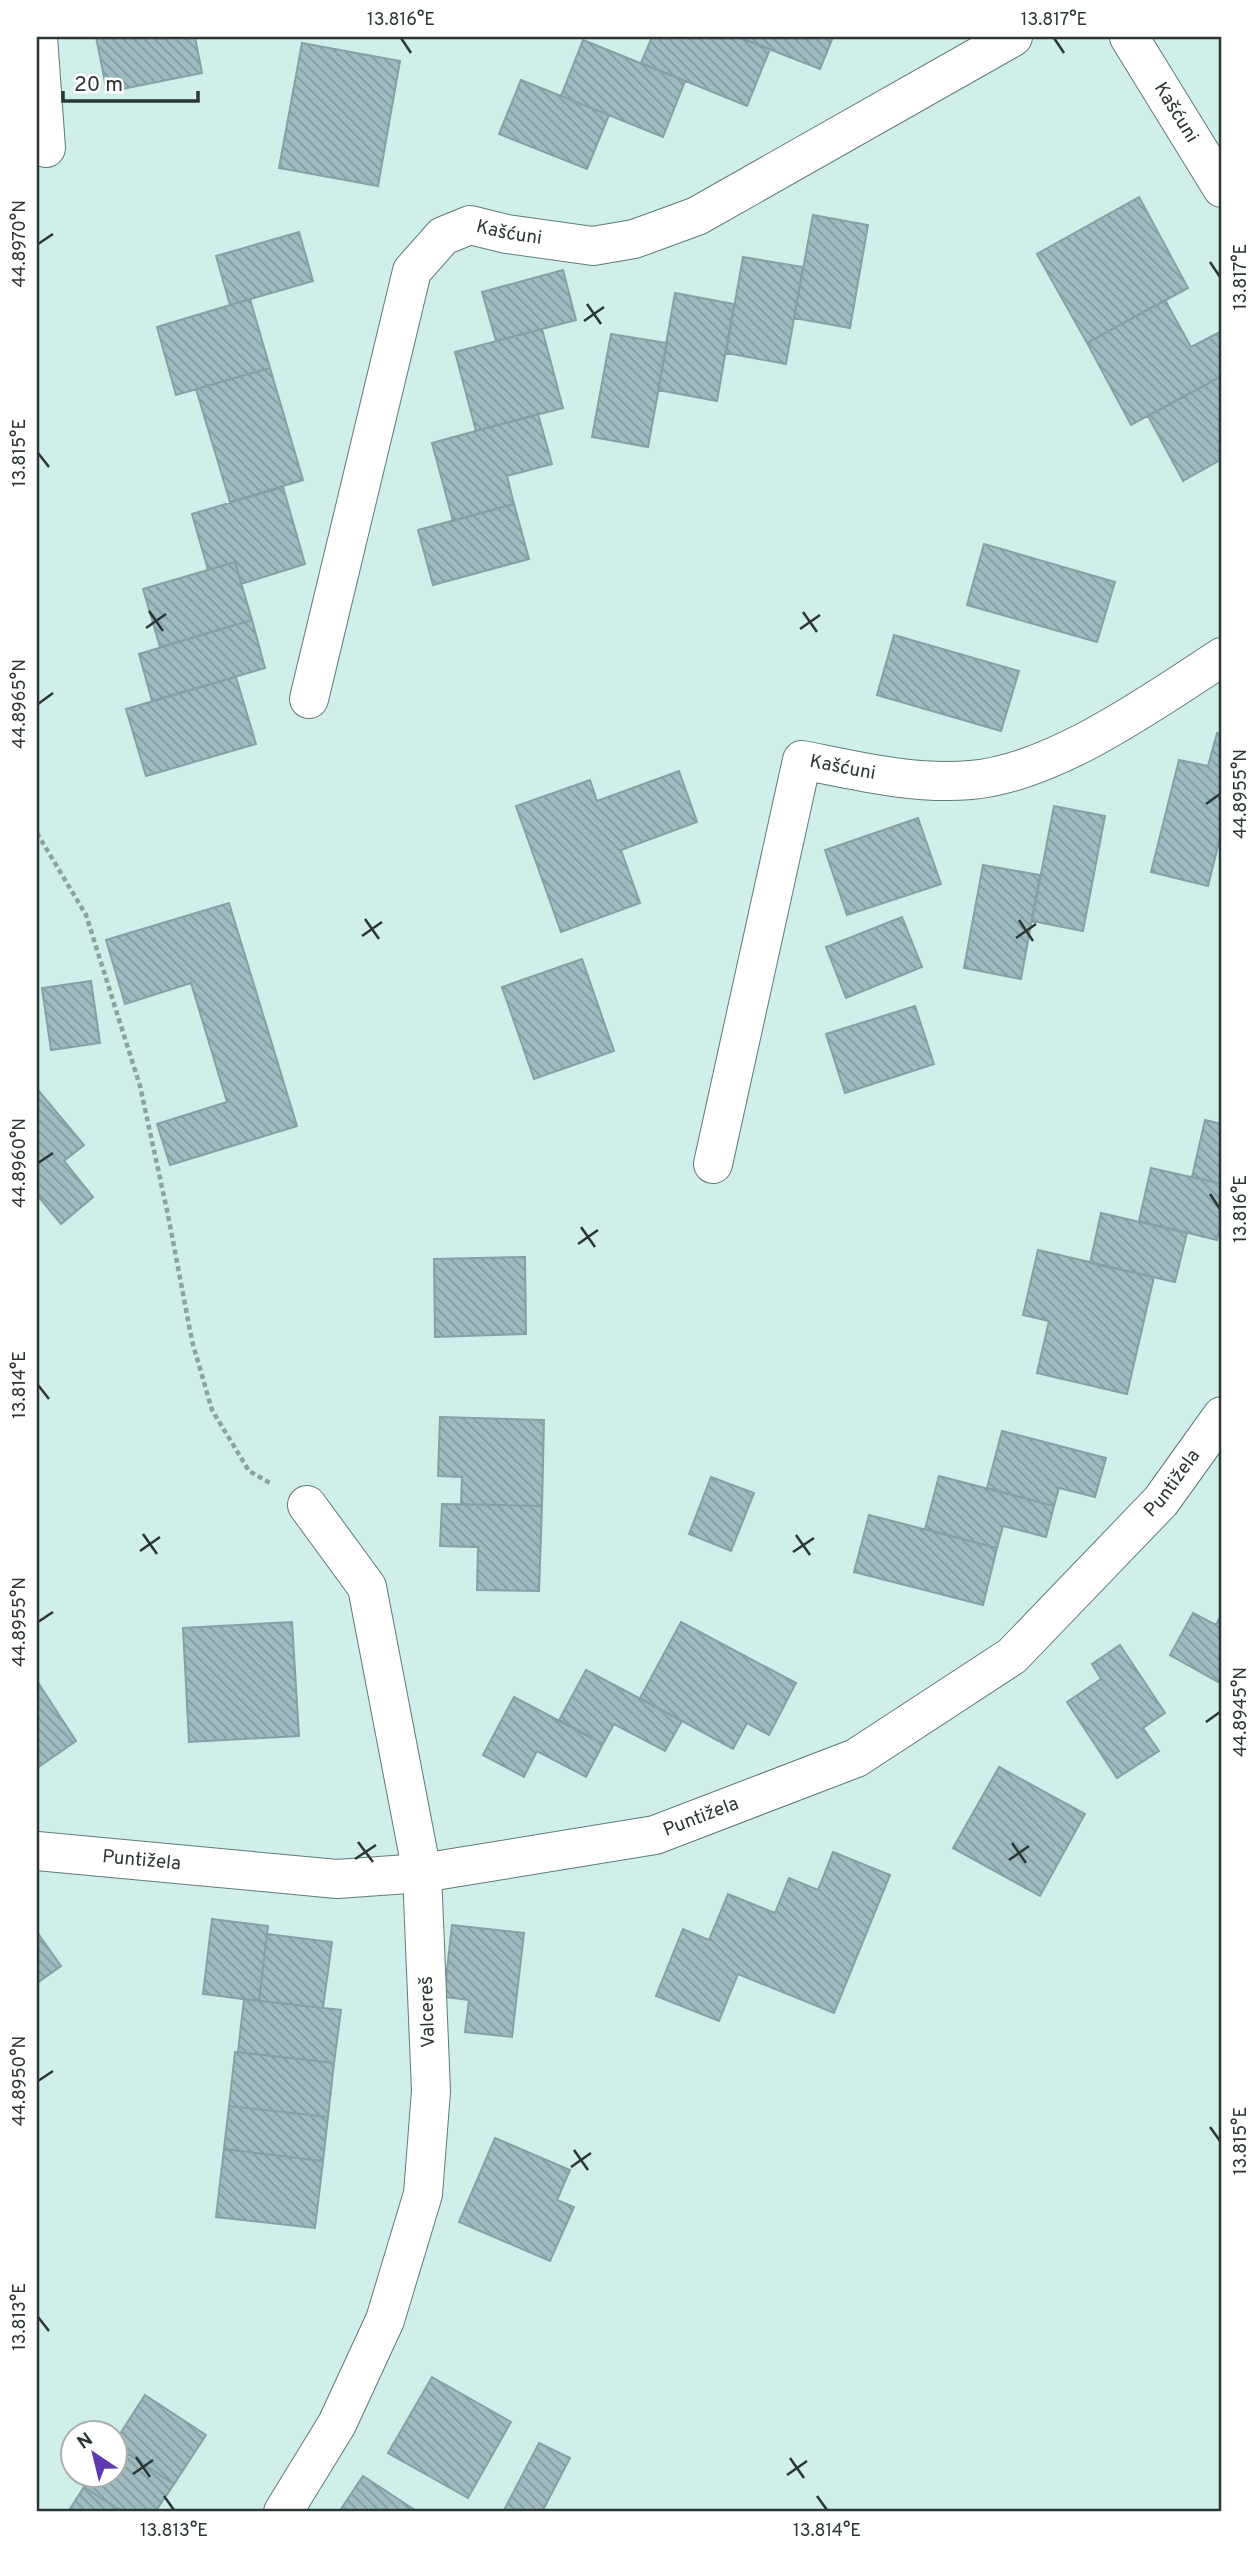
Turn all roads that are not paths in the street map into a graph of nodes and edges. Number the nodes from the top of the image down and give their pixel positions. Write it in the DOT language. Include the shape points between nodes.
graph roads {
  1 [pos="38,37"];
  2 [pos="1013,37"];
  3 [pos="1129,37"];
  4 [pos="46,148"];
  5 [pos="1222,188"];
  6 [pos="1222,657"];
  7 [pos="309,699"];
  8 [pos="713,1164"];
  9 [pos="1222,1416"];
  10 [pos="307,1505"];
  11 [pos="37,1851"];
  12 [pos="422,1873"];
  13 [pos="283,2512"];
  1 -- 4 [label="street"];
  2 -- 7 [label="street, Kašćuni" via="697,216 634,239 593,246 470,225 443,236 412,271"];
  3 -- 5 [label="street, Kašćuni"];
  6 -- 8 [label="street, Kašćuni" via="1142,709 1041,764 972,780 898,778 803,760"];
  9 -- 12 [label="street, Puntižela" via="1161,1502 1012,1656 856,1758 654,1835"];
  10 -- 12 [label="street, Valcereš" via="367,1587"];
  11 -- 12 [label="street, Puntižela" via="337,1879"];
  12 -- 13 [label="street, Valcereš" via="431,2091 423,2194 385,2320 337,2424"];
}
